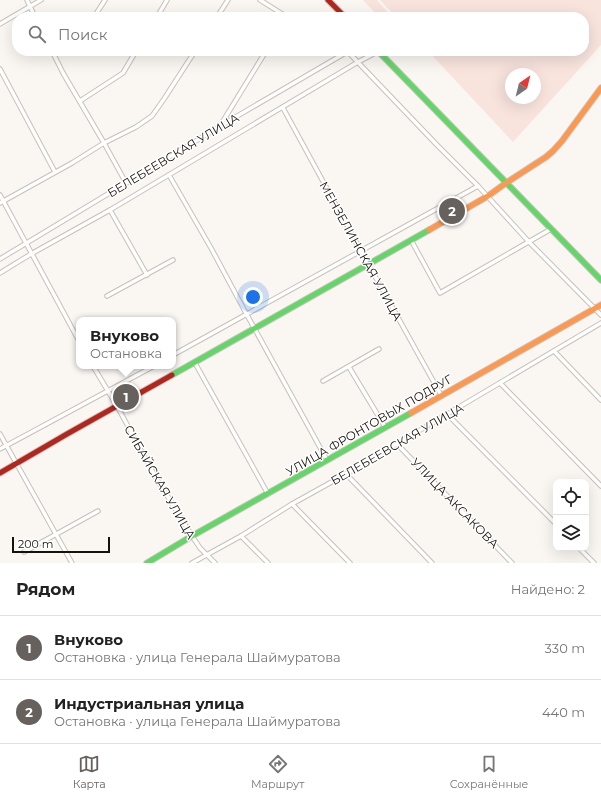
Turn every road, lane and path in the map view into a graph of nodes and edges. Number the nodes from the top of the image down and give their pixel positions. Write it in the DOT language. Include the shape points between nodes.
graph roads {
  1 [pos="27,0"];
  2 [pos="40,0"];
  3 [pos="105,0"];
  4 [pos="167,0"];
  5 [pos="228,0"];
  6 [pos="260,0"];
  7 [pos="328,0"];
  8 [pos="30,6"];
  9 [pos="20,12"];
  10 [pos="33,12"];
  11 [pos="97,12"];
  12 [pos="160,12"];
  13 [pos="220,12"];
  14 [pos="279,12"];
  15 [pos="340,12"];
  16 [pos="12,17"];
  17 [pos="0,24"];
  18 [pos="55,56"];
  19 [pos="133,56"];
  20 [pos="192,56"];
  21 [pos="263,56"];
  22 [pos="338,56"];
  23 [pos="352,56"];
  24 [pos="369,56"];
  25 [pos="383,56"];
  26 [pos="358,62"];
  27 [pos="0,69"];
  28 [pos="601,88"];
  29 [pos="80,101"];
  30 [pos="283,108"];
  31 [pos="220,126"];
  32 [pos="104,143"];
  33 [pos="55,172"];
  34 [pos="169,175"];
  35 [pos="126,183"];
  36 [pos="506,183"];
  37 [pos="478,186"];
  38 [pos="0,195"];
  39 [pos="488,196"];
  40 [pos="2,202"];
  41 [pos="110,210"];
  42 [pos="551,229"];
  43 [pos="411,240"];
  44 [pos="529,242"];
  45 [pos="27,244"];
  46 [pos="361,251"];
  47 [pos="31,254"];
  48 [pos="0,259"];
  49 [pos="173,260"];
  50 [pos="368,264"];
  51 [pos="0,273"];
  52 [pos="147,275"];
  53 [pos="601,280"];
  54 [pos="107,296"];
  55 [pos="601,305"];
  56 [pos="594,308"];
  57 [pos="247,315"];
  58 [pos="601,315"];
  59 [pos="601,323"];
  60 [pos="255,329"];
  61 [pos="76,336"];
  62 [pos="379,349"];
  63 [pos="554,351"];
  64 [pos="176,353"];
  65 [pos="195,363"];
  66 [pos="349,367"];
  67 [pos="95,369"];
  68 [pos="149,369"];
  69 [pos="323,381"];
  70 [pos="500,383"];
  71 [pos="108,392"];
  72 [pos="441,395"];
  73 [pos="601,400"];
  74 [pos="117,406"];
  75 [pos="447,414"];
  76 [pos="385,427"];
  77 [pos="0,434"];
  78 [pos="397,444"];
  79 [pos="7,446"];
  80 [pos="0,450"];
  81 [pos="327,460"];
  82 [pos="16,464"];
  83 [pos="0,473"];
  84 [pos="346,474"];
  85 [pos="601,486"];
  86 [pos="268,494"];
  87 [pos="292,504"];
  88 [pos="98,511"];
  89 [pos="553,521"];
  90 [pos="56,534"];
  91 [pos="192,536"];
  92 [pos="241,536"];
  93 [pos="582,551"];
  94 [pos="24,552"];
  95 [pos="207,554"];
  96 [pos="72,563"];
  97 [pos="147,563"];
  98 [pos="192,563"];
  99 [pos="215,563"];
  100 [pos="268,563"];
  101 [pos="350,563"];
  102 [pos="432,563"];
  103 [pos="512,563"];
  104 [pos="594,563"];
  1 -- 8 [label="street"];
  2 -- 8 [label="street"];
  3 -- 11 [label="street"];
  4 -- 12 [label="street"];
  5 -- 13 [label="street"];
  6 -- 14 [label="street"];
  7 -- 15 [label="street"];
  8 -- 9 [label="street"];
  8 -- 10 [label="street"];
  16 -- 17 [label="street"];
  18 -- 29 [label="street"];
  19 -- 29 [label="street" via="123,73"];
  20 -- 32 [label="street" via="152,116"];
  21 -- 31 [label="street"];
  22 -- 31 [label="street, БЕЛЕБЕЕВСКАЯ УЛИЦА"];
  23 -- 26 [label="street"];
  24 -- 26 [label="street, БЕЛЕБЕЕВСКАЯ УЛИЦА"];
  25 -- 36 [label="street"];
  26 -- 30 [label="street, БЕЛЕБЕЕВСКАЯ УЛИЦА"];
  26 -- 37 [label="street"];
  27 -- 33 [label="street"];
  28 -- 36 [label="street" via="553,151"];
  29 -- 32 [label="street"];
  30 -- 34 [label="street, БЕЛЕБЕЕВСКАЯ УЛИЦА"];
  30 -- 46 [label="street, МЕНЗЕЛИНСКАЯ УЛИЦА"];
  31 -- 35 [label="street, БЕЛЕБЕЕВСКАЯ УЛИЦА"];
  32 -- 33 [label="street"];
  32 -- 35 [label="street"];
  33 -- 40 [label="street"];
  34 -- 41 [label="street, БЕЛЕБЕЕВСКАЯ УЛИЦА"];
  34 -- 57 [label="street"];
  35 -- 45 [label="street, БЕЛЕБЕЕВСКАЯ УЛИЦА"];
  36 -- 39 [label="street"];
  36 -- 42 [label="street"];
  37 -- 39 [label="street"];
  37 -- 46 [label="street"];
  38 -- 40 [label="street"];
  39 -- 43 [label="street"];
  39 -- 44 [label="street"];
  40 -- 45 [label="street"];
  41 -- 47 [label="street, БЕЛЕБЕЕВСКАЯ УЛИЦА"];
  41 -- 52 [label="street"];
  42 -- 44 [label="street"];
  42 -- 53 [label="street"];
  43 -- 44 [label="street" via="440,293"];
  43 -- 50 [label="street"];
  44 -- 56 [label="street"];
  45 -- 47 [label="street"];
  45 -- 48 [label="street, БЕЛЕБЕЕВСКАЯ УЛИЦА"];
  46 -- 50 [label="street, МЕНЗЕЛИНСКАЯ УЛИЦА"];
  46 -- 57 [label="street"];
  47 -- 51 [label="street, БЕЛЕБЕЕВСКАЯ УЛИЦА"];
  47 -- 61 [label="street"];
  49 -- 52 [label="street"];
  50 -- 60 [label="street"];
  50 -- 72 [label="street, МЕНЗЕЛИНСКАЯ УЛИЦА"];
  52 -- 54 [label="street"];
  55 -- 56 [label="street, УЛИЦА ФРОНТОВЫХ ПОДРУГ"];
  56 -- 58 [label="street"];
  56 -- 72 [label="street, УЛИЦА ФРОНТОВЫХ ПОДРУГ"];
  57 -- 60 [label="street"];
  57 -- 64 [label="street"];
  59 -- 63 [label="street, БЕЛЕБЕЕВСКАЯ УЛИЦА"];
  60 -- 65 [label="street"];
  60 -- 81 [label="street"];
  62 -- 66 [label="street"];
  63 -- 70 [label="street, БЕЛЕБЕЕВСКАЯ УЛИЦА"];
  63 -- 73 [label="street"];
  65 -- 74 [label="street"];
  65 -- 86 [label="street"];
  66 -- 69 [label="street"];
  66 -- 76 [label="street"];
  67 -- 71 [label="street, СИБАЙСКАЯ УЛИЦА"];
  68 -- 71 [label="street"];
  70 -- 75 [label="street, БЕЛЕБЕЕВСКАЯ УЛИЦА"];
  70 -- 85 [label="street"];
  71 -- 74 [label="street, СИБАЙСКАЯ УЛИЦА"];
  71 -- 79 [label="street"];
  72 -- 76 [label="street, УЛИЦА ФРОНТОВЫХ ПОДРУГ"];
  74 -- 82 [label="street"];
  74 -- 91 [label="street, СИБАЙСКАЯ УЛИЦА" via="155,476"];
  75 -- 78 [label="street, БЕЛЕБЕЕВСКАЯ УЛИЦА"];
  75 -- 89 [label="street"];
  76 -- 81 [label="street, УЛИЦА ФРОНТОВЫХ ПОДРУГ"];
  77 -- 79 [label="street"];
  78 -- 84 [label="street, БЕЛЕБЕЕВСКАЯ УЛИЦА"];
  78 -- 103 [label="street, УЛИЦА АКСАКОВА"];
  79 -- 80 [label="street"];
  79 -- 82 [label="street"];
  81 -- 86 [label="street, УЛИЦА ФРОНТОВЫХ ПОДРУГ"];
  82 -- 83 [label="street"];
  82 -- 90 [label="street"];
  84 -- 87 [label="street, БЕЛЕБЕЕВСКАЯ УЛИЦА"];
  84 -- 102 [label="street"];
  86 -- 91 [label="street, УЛИЦА ФРОНТОВЫХ ПОДРУГ"];
  87 -- 92 [label="street, БЕЛЕБЕЕВСКАЯ УЛИЦА"];
  87 -- 101 [label="street"];
  88 -- 90 [label="street"];
  90 -- 94 [label="street"];
  90 -- 96 [label="street"];
  91 -- 95 [label="street, СИБАЙСКАЯ УЛИЦА"];
  91 -- 97 [label="street, УЛИЦА ФРОНТОВЫХ ПОДРУГ"];
  92 -- 95 [label="street, БЕЛЕБЕЕВСКАЯ УЛИЦА"];
  92 -- 100 [label="street"];
  93 -- 104 [label="street"];
  95 -- 98 [label="street, БЕЛЕБЕЕВСКАЯ УЛИЦА"];
  95 -- 99 [label="street, СИБАЙСКАЯ УЛИЦА"];
}
